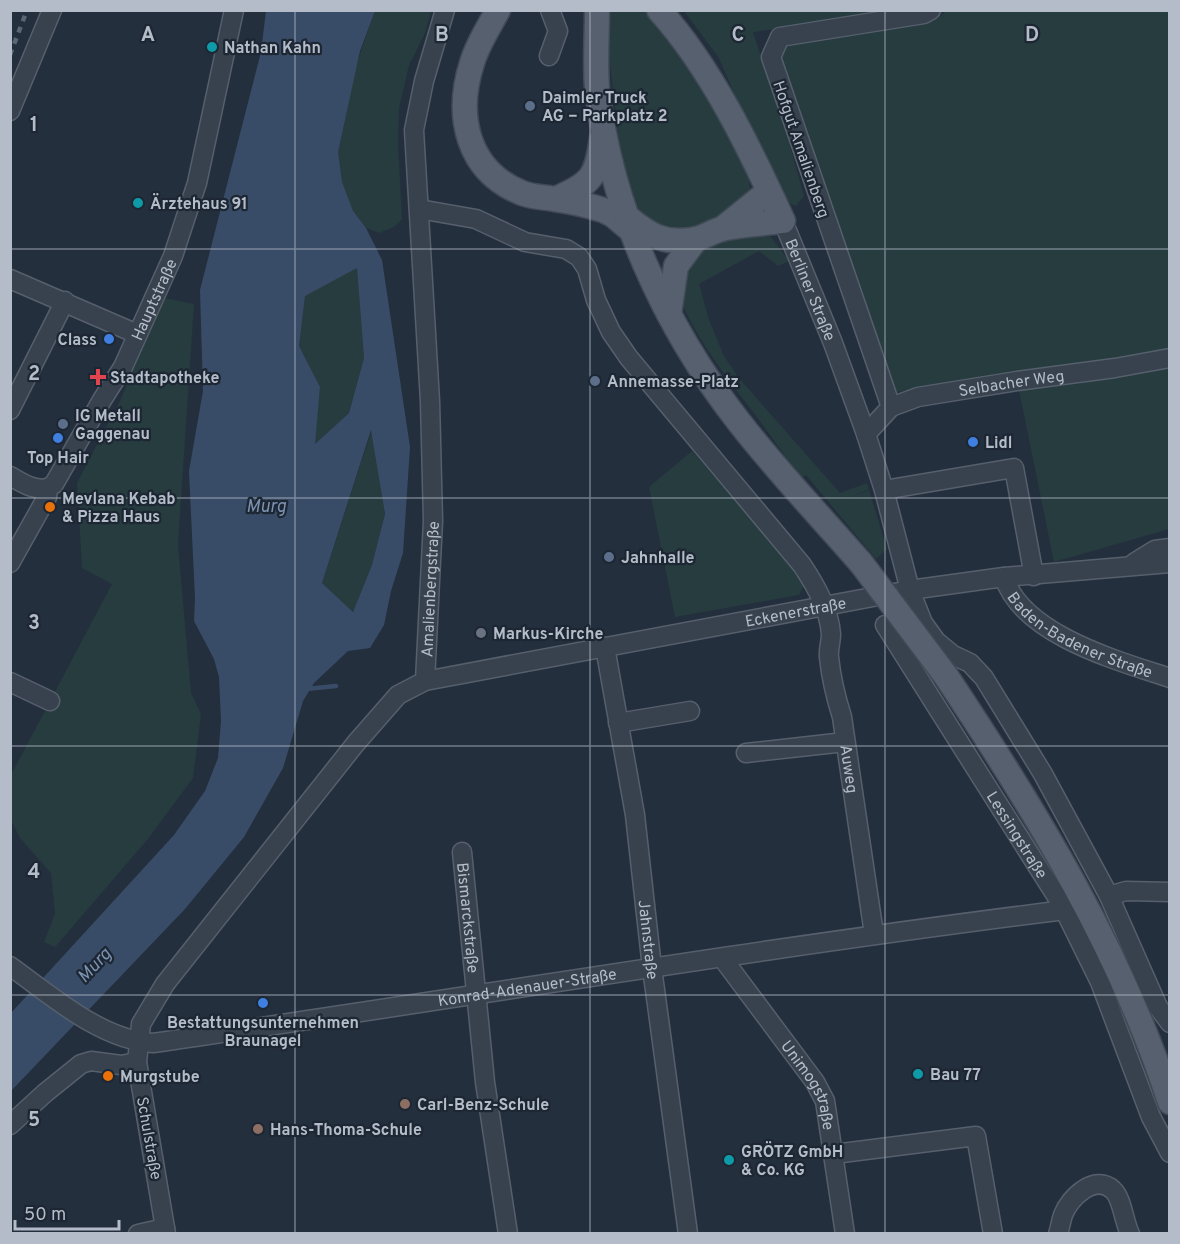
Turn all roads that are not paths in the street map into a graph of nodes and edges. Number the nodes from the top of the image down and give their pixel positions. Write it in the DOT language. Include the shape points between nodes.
graph roads {
  1 [pos="51,10"];
  2 [pos="234,10"];
  3 [pos="445,10"];
  4 [pos="498,10"];
  5 [pos="550,10"];
  6 [pos="597,10"];
  7 [pos="659,10"];
  8 [pos="931,10"];
  9 [pos="549,56"];
  10 [pos="10,111"];
  11 [pos="603,130"];
  12 [pos="769,191"];
  13 [pos="556,199"];
  14 [pos="419,209"];
  15 [pos="783,221"];
  16 [pos="630,224"];
  17 [pos="722,229"];
  18 [pos="696,239"];
  19 [pos="10,279"];
  20 [pos="65,302"];
  21 [pos="669,314"];
  22 [pos="137,333"];
  23 [pos="1170,358"];
  24 [pos="891,407"];
  25 [pos="10,410"];
  26 [pos="866,434"];
  27 [pos="10,476"];
  28 [pos="48,488"];
  29 [pos="884,490"];
  30 [pos="1170,548"];
  31 [pos="10,563"];
  32 [pos="1170,563"];
  33 [pos="1127,567"];
  34 [pos="1034,576"];
  35 [pos="1004,578"];
  36 [pos="910,590"];
  37 [pos="824,605"];
  38 [pos="885,624"];
  39 [pos="605,647"];
  40 [pos="1170,678"];
  41 [pos="425,681"];
  42 [pos="10,682"];
  43 [pos="50,701"];
  44 [pos="690,711"];
  45 [pos="618,723"];
  46 [pos="845,741"];
  47 [pos="746,753"];
  48 [pos="462,852"];
  49 [pos="1170,892"];
  50 [pos="1109,896"];
  51 [pos="1065,910"];
  52 [pos="874,934"];
  53 [pos="723,958"];
  54 [pos="10,966"];
  55 [pos="652,968"];
  56 [pos="475,995"];
  57 [pos="1170,1023"];
  58 [pos="140,1042"];
  59 [pos="137,1062"];
  60 [pos="1170,1102"];
  61 [pos="10,1125"];
  62 [pos="1170,1153"];
  63 [pos="834,1154"];
  64 [pos="166,1231"];
  65 [pos="138,1233"];
  66 [pos="508,1233"];
  67 [pos="688,1233"];
  68 [pos="845,1233"];
  69 [pos="993,1233"];
  70 [pos="1058,1233"];
  71 [pos="1130,1233"];
  1 -- 10 [label="street"];
  2 -- 22 [label="street, Hauptstraße" via="197,183 173,256"];
  3 -- 14 [label="street, Amalienbergstraße" via="414,130"];
  4 -- 13 [label="main road" via="472,61 466,84 463,109 468,138 476,155 505,185 524,194"];
  5 -- 9 [label="street" via="558,31"];
  6 -- 11 [label="main road" via="597,85"];
  7 -- 12 [label="main road, Berliner Straße" via="721,97"];
  8 -- 24 [label="street, Hofgut Amalienberg" via="780,37 771,57"];
  11 -- 13 [label="main road" via="594,175"];
  11 -- 16 [label="main road"];
  12 -- 15 [label="main road, Berliner Straße"];
  12 -- 17 [label="main road"];
  13 -- 16 [label="main road" via="603,210"];
  14 -- 37 [label="street, Auweg" via="476,219 525,242 566,249 579,257 611,332 802,566"];
  14 -- 41 [label="street, Amalienbergstraße" via="433,521"];
  15 -- 17 [label="main road"];
  15 -- 26 [label="street, Berliner Straße"];
  16 -- 18 [label="main road" via="668,240"];
  16 -- 21 [label="main road"];
  17 -- 18 [label="main road"];
  18 -- 21 [label="main road" via="676,266"];
  19 -- 20 [label="street"];
  20 -- 22 [label="street"];
  20 -- 25 [label="street"];
  21 -- 60 [label="main road, bridge" via="739,423 861,563 946,676 1031,807 1106,942"];
  22 -- 28 [label="street, Hauptstraße" via="123,367"];
  23 -- 24 [label="street, Selbacher Weg" via="918,397"];
  24 -- 26 [label="street, Selbacher Weg"];
  26 -- 29 [label="street, Berliner Straße"];
  27 -- 28 [label="street" via="32,488"];
  28 -- 31 [label="street, Hauptstraße" via="47,497"];
  29 -- 34 [label="street" via="1014,468"];
  29 -- 36 [label="street, Berliner Straße"];
  30 -- 33 [label="street" via="1155,550"];
  32 -- 33 [label="street, Eckenerstraße"];
  33 -- 34 [label="street, Eckenerstraße"];
  34 -- 35 [label="street, Eckenerstraße"];
  35 -- 36 [label="street, Eckenerstraße"];
  35 -- 40 [label="street, Baden-Badener Straße" via="1017,602 1066,639"];
  36 -- 37 [label="street, Eckenerstraße"];
  36 -- 50 [label="street" via="922,622 936,641 970,663 984,678 1043,774"];
  37 -- 39 [label="street, Eckenerstraße"];
  37 -- 46 [label="street, Auweg"];
  38 -- 51 [label="street, Lessingstraße"];
  39 -- 41 [label="street, Eckenerstraße"];
  39 -- 45 [label="street, Jahnstraße"];
  41 -- 58 [label="street, Amalienbergstraße" via="398,695 356,743 165,984 141,1024"];
  42 -- 43 [label="street"];
  44 -- 45 [label="street"];
  45 -- 55 [label="street, Jahnstraße" via="635,815"];
  46 -- 47 [label="street"];
  46 -- 52 [label="street, Auweg"];
  48 -- 56 [label="street, Bismarckstraße"];
  49 -- 50 [label="street" via="1126,891"];
  50 -- 57 [label="street" via="1158,1007"];
  51 -- 52 [label="street, Konrad-Adenauer-Straße"];
  51 -- 62 [label="street, Lessingstraße" via="1100,982 1151,1117"];
  52 -- 53 [label="street, Konrad-Adenauer-Straße"];
  53 -- 55 [label="street, Konrad-Adenauer-Straße"];
  53 -- 63 [label="street, Unimogstraße" via="821,1091"];
  54 -- 58 [label="street, Konrad-Adenauer-Straße" via="99,1028"];
  55 -- 56 [label="street, Konrad-Adenauer-Straße"];
  55 -- 67 [label="street, Jahnstraße"];
  56 -- 58 [label="street, Konrad-Adenauer-Straße"];
  56 -- 66 [label="street, Bismarckstraße"];
  58 -- 59 [label="street, Schulstraße"];
  59 -- 61 [label="street" via="121,1065 91,1061 81,1065"];
  59 -- 64 [label="street, Schulstraße"];
  63 -- 68 [label="street, Unimogstraße"];
  63 -- 69 [label="street" via="976,1136"];
  64 -- 65 [label="street"];
  70 -- 71 [label="street" via="1063,1214 1075,1196 1090,1186 1104,1184 1120,1200"];
}
